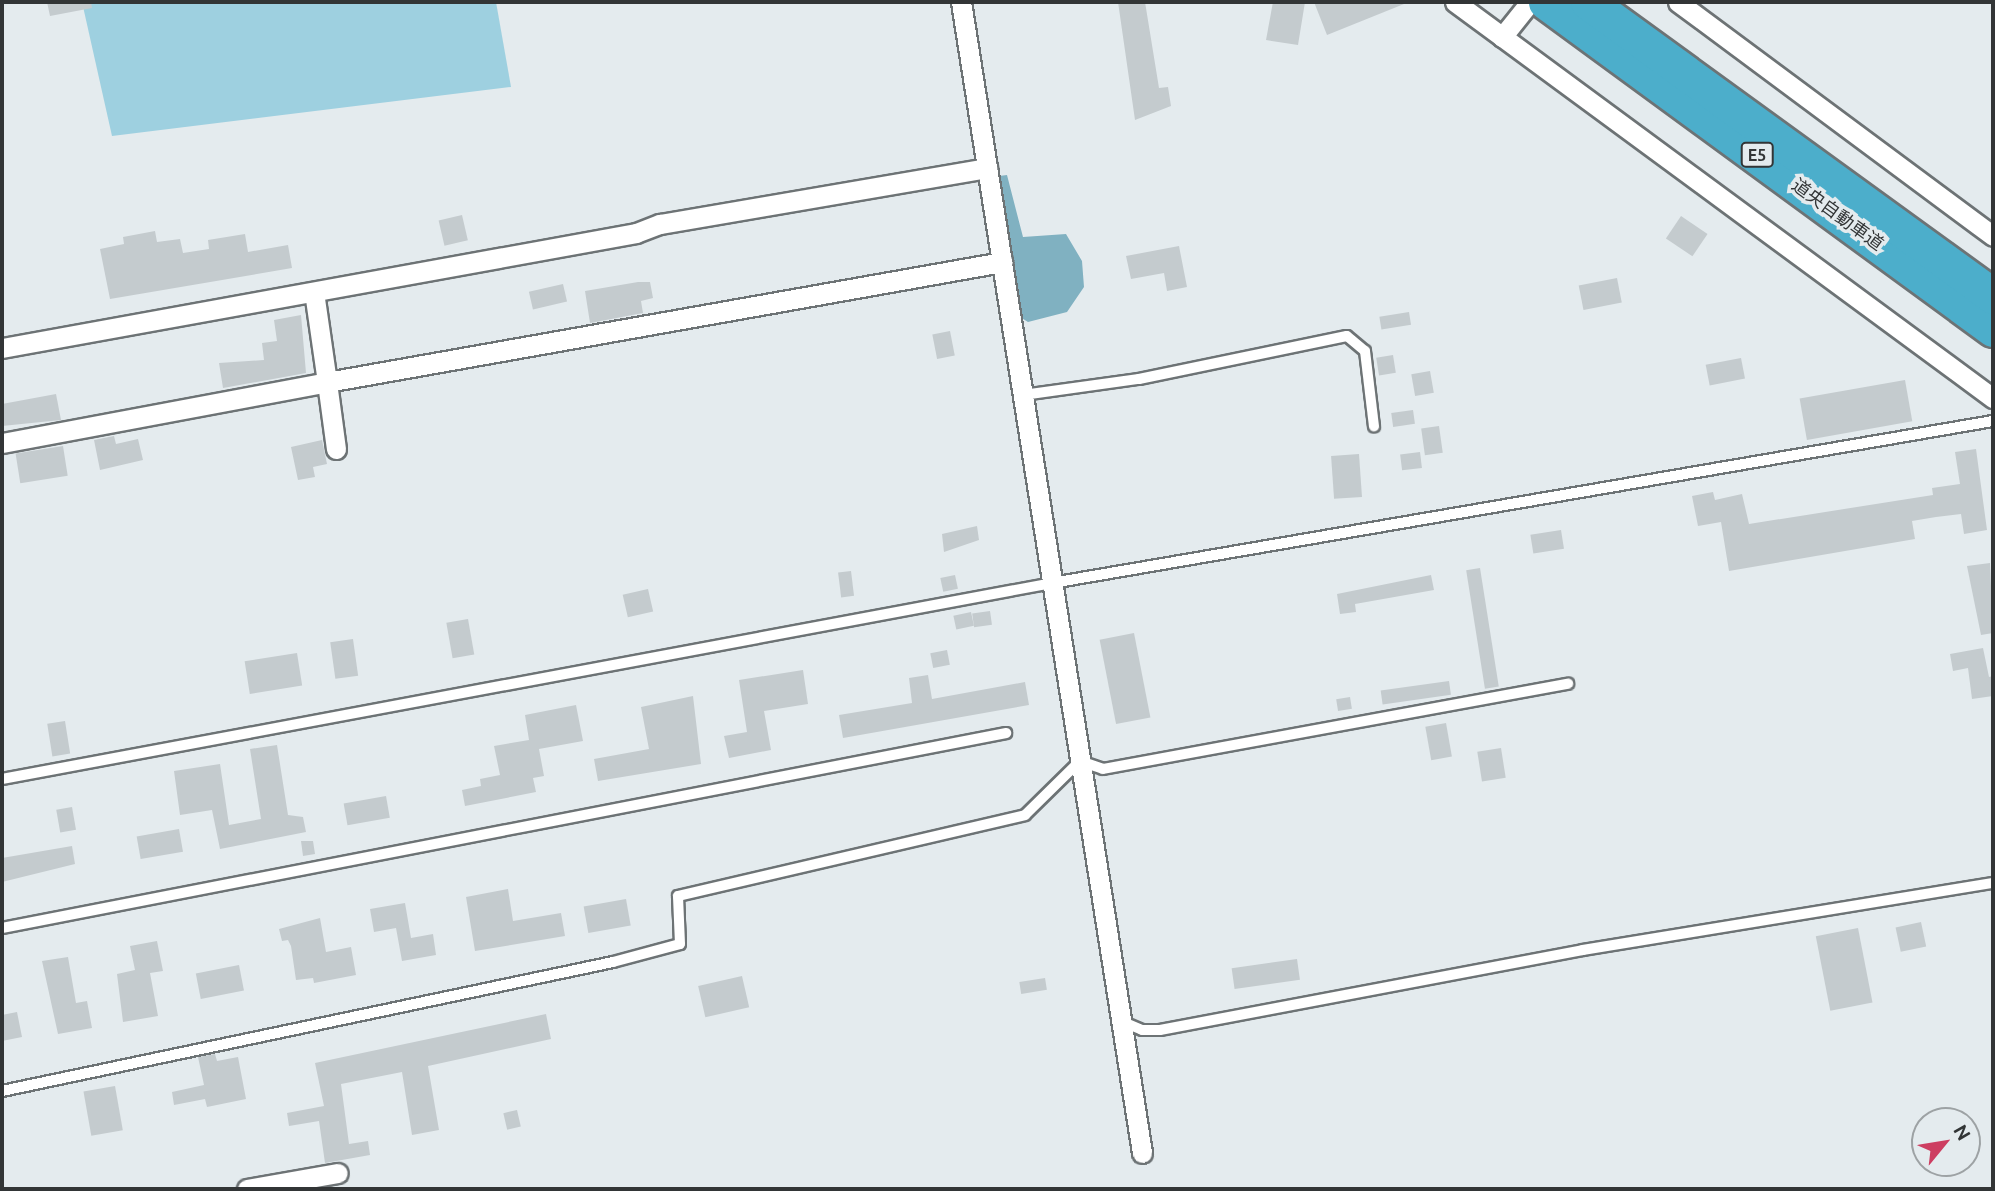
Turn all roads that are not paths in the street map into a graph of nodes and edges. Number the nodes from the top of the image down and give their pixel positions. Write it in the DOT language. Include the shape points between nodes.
graph roads {
  1 [pos="961,2"];
  2 [pos="1455,2"];
  3 [pos="1530,2"];
  4 [pos="1546,2"];
  5 [pos="1678,2"];
  6 [pos="1588,12"];
  7 [pos="1502,37"];
  8 [pos="987,168"];
  9 [pos="1993,236"];
  10 [pos="1002,262"];
  11 [pos="1939,273"];
  12 [pos="314,292"];
  13 [pos="1993,296"];
  14 [pos="1993,329"];
  15 [pos="2,348"];
  16 [pos="327,382"];
  17 [pos="1023,396"];
  18 [pos="1993,398"];
  19 [pos="1993,421"];
  20 [pos="1374,426"];
  21 [pos="2,443"];
  22 [pos="336,449"];
  23 [pos="1052,583"];
  24 [pos="1569,684"];
  25 [pos="1006,733"];
  26 [pos="1080,761"];
  27 [pos="2,779"];
  28 [pos="1993,883"];
  29 [pos="2,928"];
  30 [pos="1121,1021"];
  31 [pos="2,1091"];
  32 [pos="1142,1153"];
  33 [pos="338,1172"];
  34 [pos="247,1189"];
  1 -- 8 [label="street"];
  2 -- 7 [label="street"];
  3 -- 7 [label="street"];
  4 -- 6 [label="highway, 道央自動車道 / E5"];
  5 -- 9 [label="street"];
  6 -- 11 [label="highway, 道央自動車道 / E5"];
  7 -- 18 [label="street"];
  8 -- 10 [label="street"];
  8 -- 12 [label="street" via="660,224 636,233"];
  10 -- 16 [label="street"];
  10 -- 17 [label="street"];
  11 -- 13 [label="highway, 道央自動車道 / E5"];
  11 -- 14 [label="highway, 道央自動車道 / E5"];
  12 -- 15 [label="street"];
  12 -- 16 [label="street"];
  16 -- 21 [label="street"];
  16 -- 22 [label="street"];
  17 -- 20 [label="lane" via="1139,379 1347,336 1365,351"];
  17 -- 23 [label="street"];
  19 -- 23 [label="lane"];
  23 -- 26 [label="street"];
  23 -- 27 [label="lane"];
  24 -- 26 [label="lane" via="1102,769"];
  25 -- 29 [label="lane"];
  26 -- 30 [label="street"];
  26 -- 31 [label="lane" via="1025,815 678,896 680,944 586,968"];
  28 -- 30 [label="lane" via="1583,950 1160,1030 1142,1030"];
  30 -- 32 [label="street"];
  33 -- 34 [label="street"];
}
